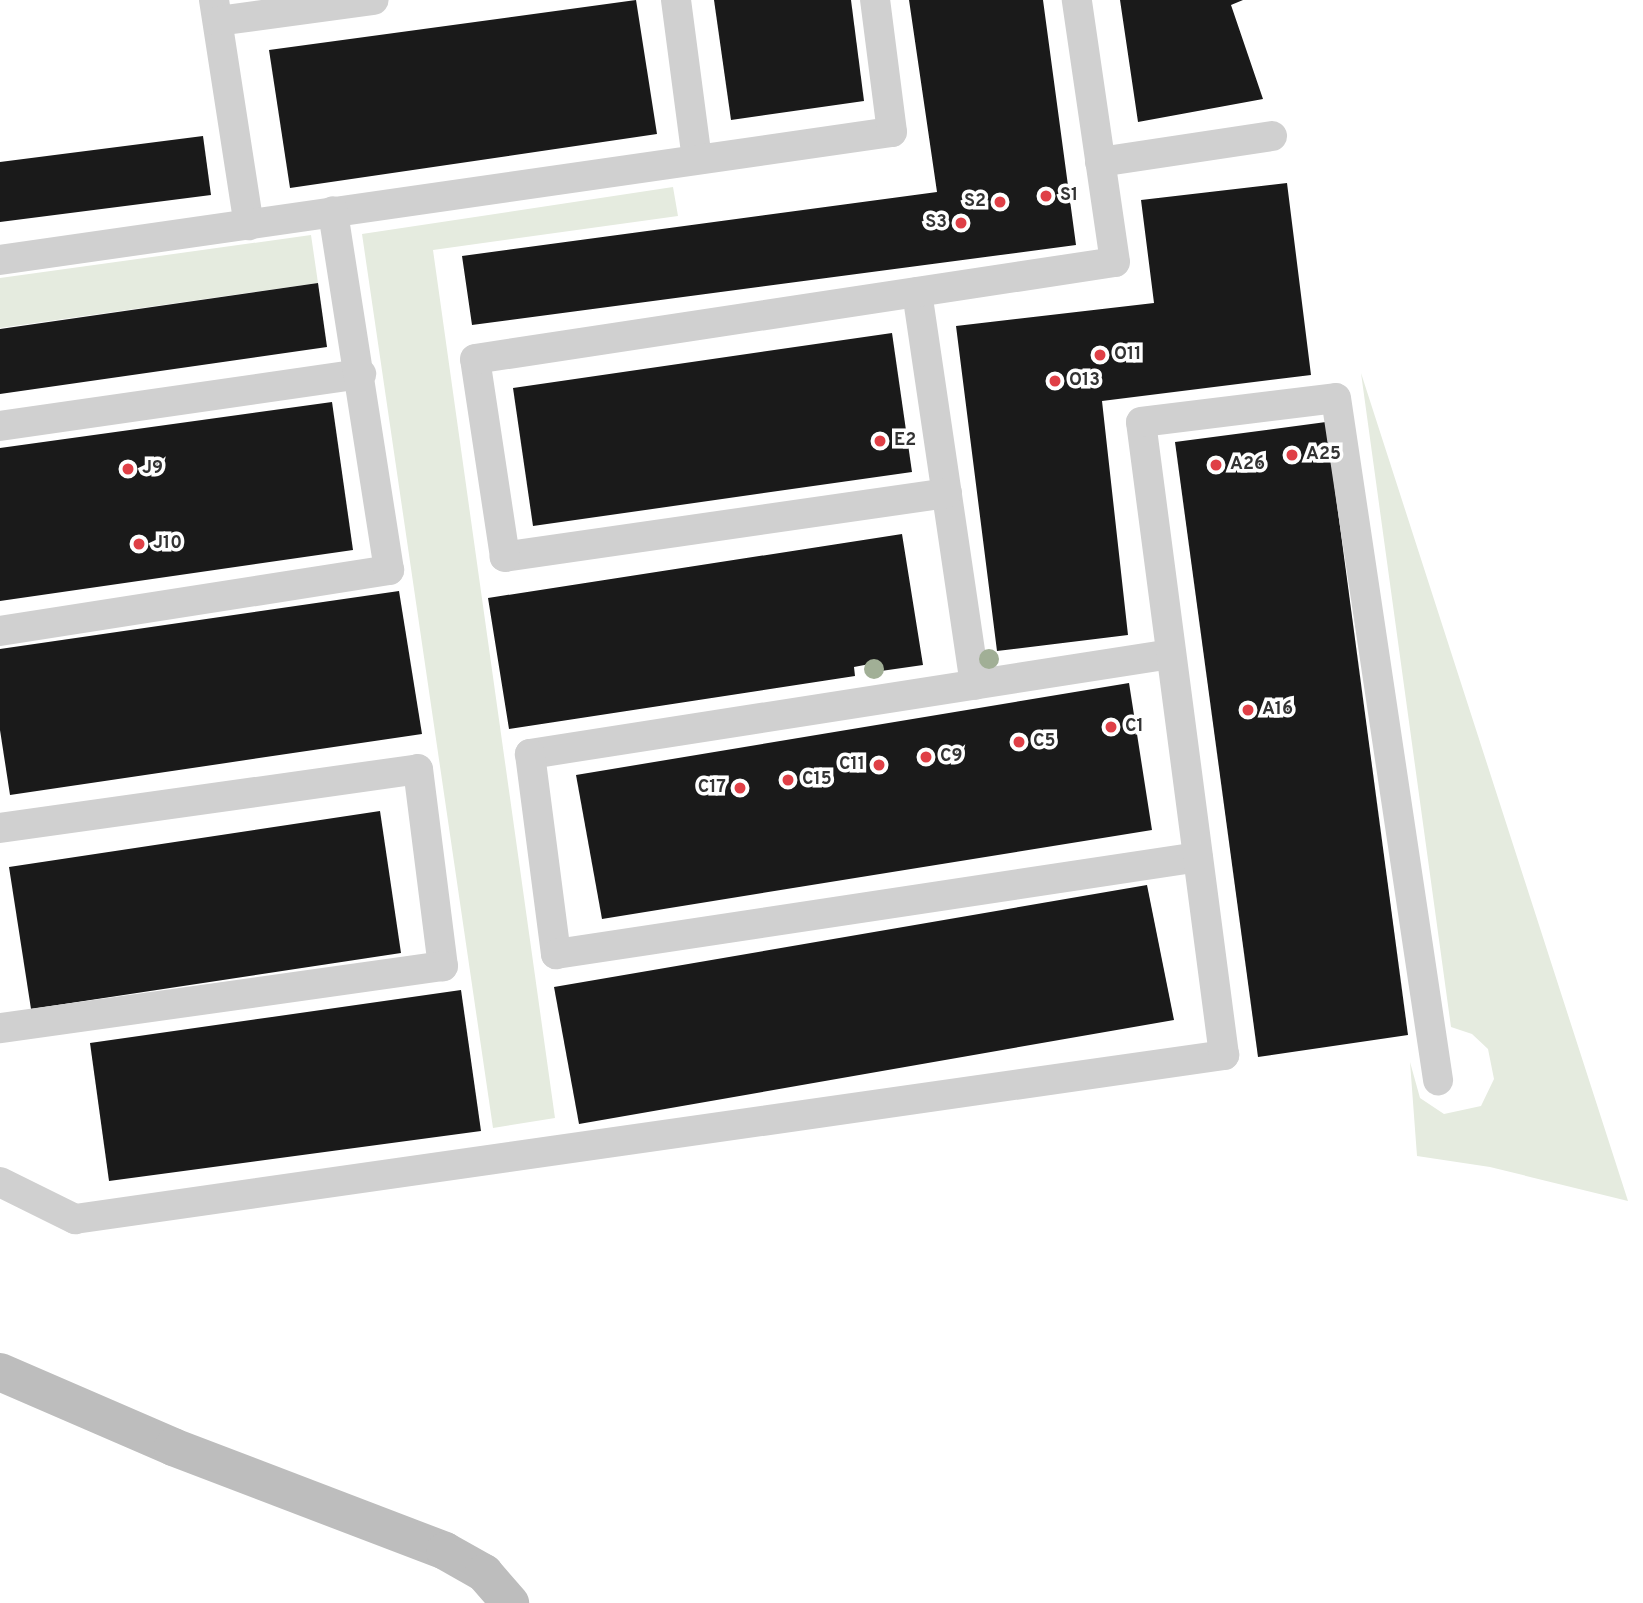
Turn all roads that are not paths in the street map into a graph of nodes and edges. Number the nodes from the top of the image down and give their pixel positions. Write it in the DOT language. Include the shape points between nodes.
graph roads {
  1 [pos="374,0"];
  2 [pos="676,0"];
  3 [pos="875,0"];
  4 [pos="1077,0"];
  5 [pos="216,11"];
  6 [pos="1272,136"];
  7 [pos="698,159"];
  8 [pos="1101,162"];
  9 [pos="333,211"];
  10 [pos="249,225"];
  11 [pos="0,260"];
  12 [pos="917,292"];
  13 [pos="361,374"];
  14 [pos="0,426"];
  15 [pos="947,493"];
  16 [pos="0,631"];
  17 [pos="1171,654"];
  18 [pos="975,685"];
  19 [pos="0,828"];
  20 [pos="1198,856"];
  21 [pos="0,1028"];
  22 [pos="1438,1080"];
  23 [pos="0,1182"];
  24 [pos="0,1372"];
  25 [pos="510,1603"];
  1 -- 5 [label="street"];
  2 -- 7 [label="street"];
  3 -- 7 [label="street" via="892,132"];
  4 -- 8 [label="street"];
  5 -- 10 [label="street"];
  6 -- 8 [label="street"];
  7 -- 9 [label="street"];
  8 -- 12 [label="street" via="1115,262"];
  9 -- 10 [label="street"];
  9 -- 13 [label="street"];
  10 -- 11 [label="street"];
  12 -- 15 [label="street"];
  12 -- 15 [label="street" via="475,359 505,557"];
  13 -- 14 [label="street"];
  13 -- 16 [label="street" via="389,570"];
  15 -- 18 [label="street"];
  17 -- 18 [label="street"];
  17 -- 20 [label="street"];
  17 -- 22 [label="street" via="1141,422 1336,397"];
  18 -- 20 [label="street" via="530,754 556,954"];
  19 -- 21 [label="street" via="418,769 443,966"];
  20 -- 23 [label="street" via="1224,1055 75,1219"];
  24 -- 25 [label="street" via="173,1447 445,1551 484,1573"];
}
